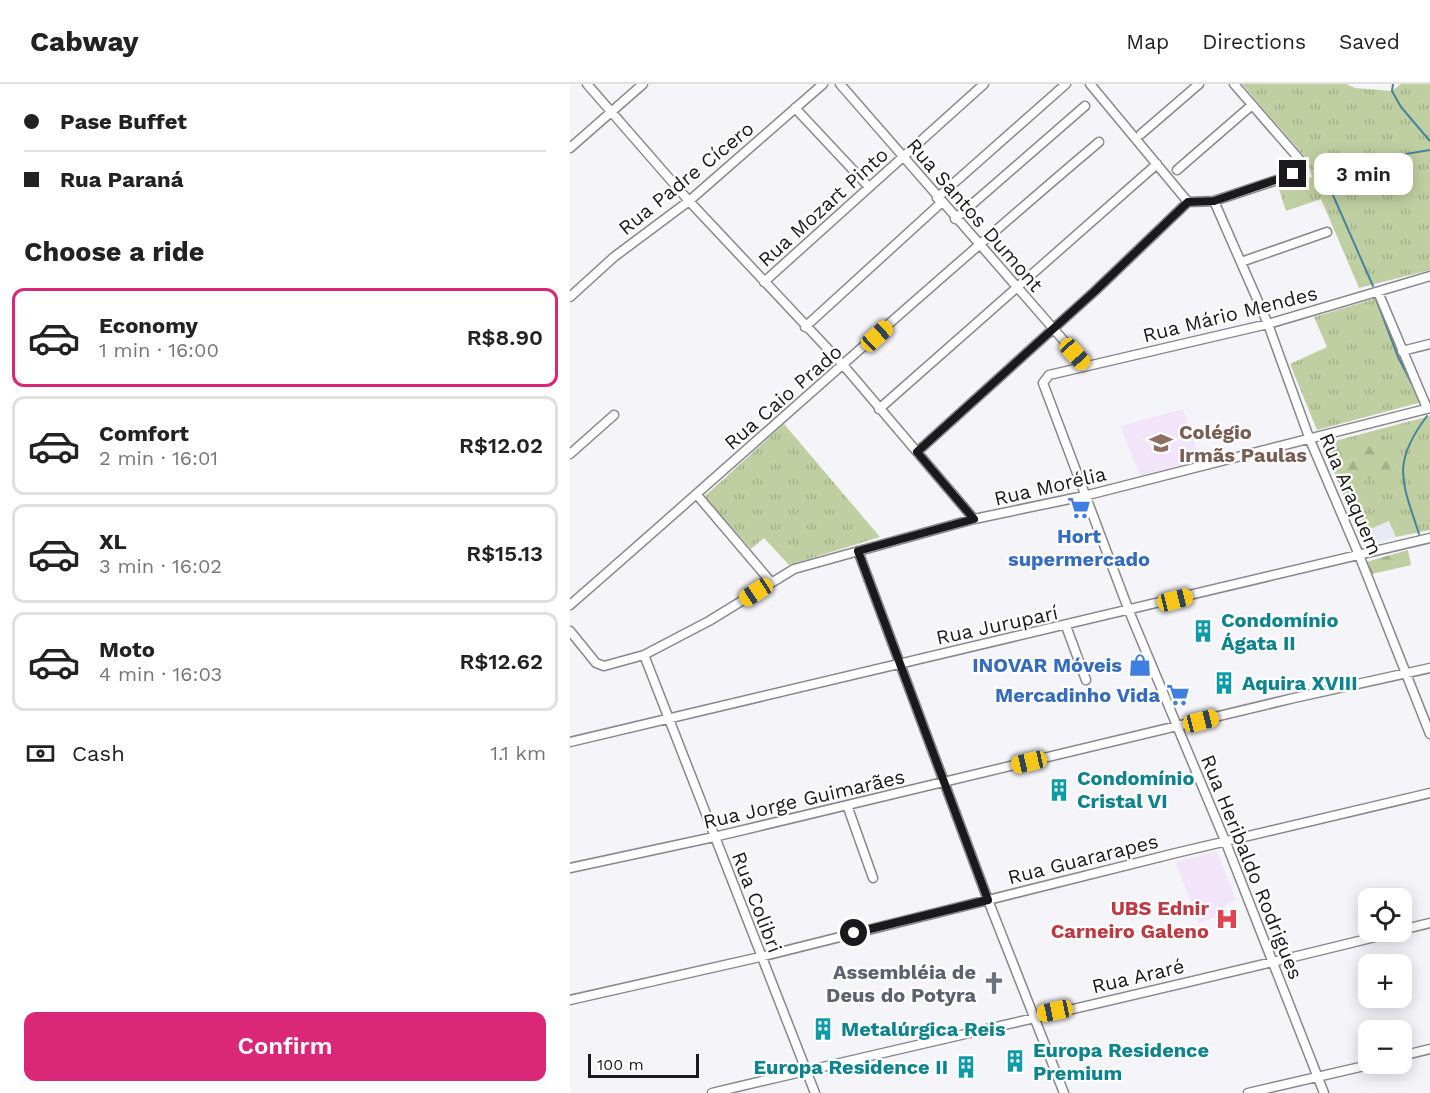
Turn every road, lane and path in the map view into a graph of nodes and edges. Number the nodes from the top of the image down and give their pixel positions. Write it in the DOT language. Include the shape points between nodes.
graph roads {
  1 [pos="587,84"];
  2 [pos="643,84"];
  3 [pos="823,84"];
  4 [pos="840,84"];
  5 [pos="984,84"];
  6 [pos="1066,84"];
  7 [pos="1090,84"];
  8 [pos="1199,84"];
  9 [pos="1234,84"];
  10 [pos="1252,105"];
  11 [pos="1085,106"];
  12 [pos="795,108"];
  13 [pos="612,112"];
  14 [pos="1141,134"];
  15 [pos="1099,142"];
  16 [pos="570,148"];
  17 [pos="903,159"];
  18 [pos="1157,164"];
  19 [pos="1177,170"];
  20 [pos="869,188"];
  21 [pos="939,200"];
  22 [pos="689,201"];
  23 [pos="1214,201"];
  24 [pos="1188,202"];
  25 [pos="955,219"];
  26 [pos="1327,232"];
  27 [pos="977,244"];
  28 [pos="1241,262"];
  29 [pos="1430,276"];
  30 [pos="764,282"];
  31 [pos="1016,289"];
  32 [pos="1378,292"];
  33 [pos="570,297"];
  34 [pos="1268,324"];
  35 [pos="805,327"];
  36 [pos="1053,330"];
  37 [pos="1430,344"];
  38 [pos="1402,351"];
  39 [pos="844,366"];
  40 [pos="1086,366"];
  41 [pos="1042,386"];
  42 [pos="1429,408"];
  43 [pos="879,409"];
  44 [pos="614,415"];
  45 [pos="1310,440"];
  46 [pos="917,452"];
  47 [pos="570,454"];
  48 [pos="697,495"];
  49 [pos="1084,496"];
  50 [pos="974,519"];
  51 [pos="1430,538"];
  52 [pos="858,551"];
  53 [pos="1359,555"];
  54 [pos="771,582"];
  55 [pos="570,605"];
  56 [pos="1129,611"];
  57 [pos="1066,626"];
  58 [pos="570,631"];
  59 [pos="645,655"];
  60 [pos="900,663"];
  61 [pos="1430,668"];
  62 [pos="1407,674"];
  63 [pos="1086,680"];
  64 [pos="670,717"];
  65 [pos="1178,726"];
  66 [pos="1430,734"];
  67 [pos="570,742"];
  68 [pos="944,783"];
  69 [pos="1430,794"];
  70 [pos="847,805"];
  71 [pos="714,837"];
  72 [pos="1226,843"];
  73 [pos="570,868"];
  74 [pos="873,878"];
  75 [pos="988,900"];
  76 [pos="1430,922"];
  77 [pos="1412,927"];
  78 [pos="1358,941"];
  79 [pos="760,957"];
  80 [pos="1273,963"];
  81 [pos="570,1000"];
  82 [pos="1034,1016"];
  83 [pos="1430,1049"];
  84 [pos="1412,1053"];
  85 [pos="1358,1068"];
  86 [pos="806,1070"];
  87 [pos="1318,1078"];
  88 [pos="712,1093"];
  89 [pos="815,1093"];
  90 [pos="1064,1093"];
  91 [pos="1248,1093"];
  92 [pos="1324,1093"];
  1 -- 13 [label="street"];
  2 -- 13 [label="street"];
  3 -- 12 [label="street, Rua Padre Cícero"];
  4 -- 17 [label="street, Rua Santos Dumont"];
  5 -- 17 [label="street, Rua Mozart Pinto"];
  6 -- 21 [label="street"];
  7 -- 18 [label="street"];
  8 -- 14 [label="street"];
  9 -- 10 [label="street"];
  10 -- 19 [label="street"];
  10 -- 23 [label="street" via="1299,160 1299,169 1289,176"];
  11 -- 25 [label="street"];
  12 -- 20 [label="street"];
  12 -- 22 [label="street, Rua Padre Cícero"];
  13 -- 16 [label="street"];
  13 -- 22 [label="street"];
  15 -- 27 [label="street, Rua Caio Prado"];
  17 -- 20 [label="street, Rua Mozart Pinto"];
  17 -- 21 [label="street, Rua Santos Dumont"];
  18 -- 24 [label="street"];
  18 -- 31 [label="street"];
  20 -- 30 [label="street, Rua Mozart Pinto"];
  21 -- 25 [label="street, Rua Santos Dumont"];
  21 -- 35 [label="street"];
  22 -- 30 [label="street"];
  22 -- 33 [label="street, Rua Padre Cícero" via="614,257"];
  23 -- 24 [label="street"];
  23 -- 28 [label="street, Rua Araquem"];
  24 -- 36 [label="street"];
  25 -- 27 [label="street, Rua Santos Dumont"];
  26 -- 28 [label="street"];
  27 -- 31 [label="street, Rua Santos Dumont"];
  27 -- 39 [label="street, Rua Caio Prado"];
  28 -- 34 [label="street, Rua Araquem"];
  29 -- 32 [label="street, Rua Mário Mendes"];
  30 -- 35 [label="street"];
  31 -- 36 [label="street, Rua Santos Dumont"];
  31 -- 43 [label="street"];
  32 -- 34 [label="street, Rua Mário Mendes"];
  32 -- 38 [label="street"];
  34 -- 40 [label="street, Rua Mário Mendes"];
  34 -- 45 [label="street, Rua Araquem"];
  35 -- 39 [label="street"];
  36 -- 40 [label="street, Rua Santos Dumont"];
  36 -- 46 [label="street"];
  37 -- 38 [label="street"];
  38 -- 42 [label="street"];
  39 -- 43 [label="street"];
  39 -- 48 [label="street, Rua Caio Prado"];
  40 -- 41 [label="street, Rua Mário Mendes" via="1049,375"];
  41 -- 49 [label="street, Rua Heribaldo Rodrigues"];
  42 -- 45 [label="street, Rua Morélia"];
  43 -- 46 [label="street"];
  44 -- 47 [label="street"];
  45 -- 49 [label="street, Rua Morélia"];
  45 -- 53 [label="street, Rua Araquem"];
  46 -- 50 [label="street"];
  48 -- 54 [label="street"];
  48 -- 55 [label="street, Rua Caio Prado"];
  49 -- 50 [label="street, Rua Morélia"];
  49 -- 56 [label="street, Rua Heribaldo Rodrigues"];
  50 -- 52 [label="street, Rua Morélia"];
  51 -- 53 [label="street, Rua Juruparí"];
  52 -- 54 [label="street, Rua Morélia" via="794,569"];
  52 -- 60 [label="street"];
  53 -- 56 [label="street, Rua Juruparí"];
  53 -- 62 [label="street, Rua Araquem"];
  54 -- 59 [label="street, Rua Morélia"];
  56 -- 57 [label="street, Rua Juruparí"];
  56 -- 65 [label="street, Rua Heribaldo Rodrigues"];
  57 -- 60 [label="street, Rua Juruparí"];
  57 -- 63 [label="street"];
  58 -- 59 [label="street, Rua Morélia" via="600,666"];
  59 -- 64 [label="street, Rua Colibri"];
  60 -- 64 [label="street, Rua Juruparí"];
  60 -- 68 [label="street"];
  61 -- 62 [label="street, Rua Jorge Guimarães"];
  62 -- 65 [label="street, Rua Jorge Guimarães"];
  62 -- 66 [label="street, Rua Araquem"];
  64 -- 67 [label="street, Rua Juruparí"];
  64 -- 71 [label="street, Rua Colibri"];
  65 -- 68 [label="street, Rua Jorge Guimarães"];
  65 -- 72 [label="street, Rua Heribaldo Rodrigues"];
  68 -- 70 [label="street, Rua Jorge Guimarães"];
  68 -- 75 [label="street"];
  69 -- 72 [label="street, Rua Guararapes"];
  70 -- 71 [label="street, Rua Jorge Guimarães"];
  70 -- 74 [label="street"];
  71 -- 73 [label="street, Rua Jorge Guimarães"];
  71 -- 79 [label="street, Rua Colibri"];
  72 -- 75 [label="street, Rua Guararapes"];
  72 -- 80 [label="street, Rua Heribaldo Rodrigues"];
  75 -- 79 [label="street, Rua Guararapes"];
  75 -- 82 [label="street"];
  76 -- 77 [label="street"];
  78 -- 80 [label="street, Rua Araré"];
  79 -- 81 [label="street, Rua Guararapes"];
  79 -- 86 [label="street, Rua Colibri"];
  80 -- 82 [label="street, Rua Araré"];
  80 -- 87 [label="street, Rua Heribaldo Rodrigues"];
  82 -- 86 [label="street, Rua Araré"];
  82 -- 90 [label="street"];
  83 -- 84 [label="street"];
  85 -- 87 [label="street"];
  86 -- 88 [label="street, Rua Araré"];
  86 -- 89 [label="street, Rua Colibri"];
  87 -- 91 [label="street"];
  87 -- 92 [label="street, Rua Heribaldo Rodrigues"];
}
